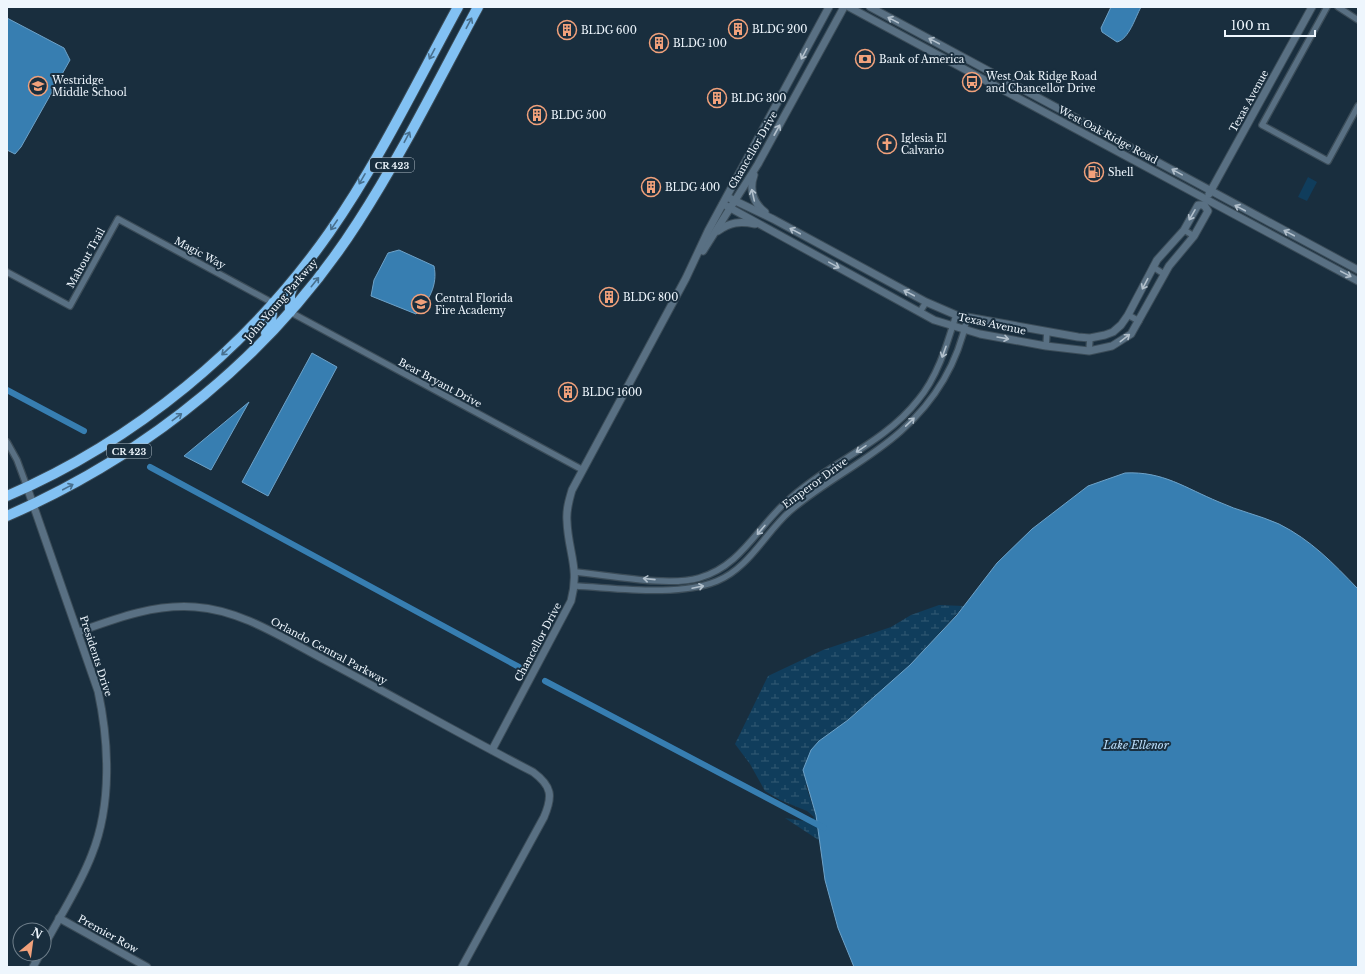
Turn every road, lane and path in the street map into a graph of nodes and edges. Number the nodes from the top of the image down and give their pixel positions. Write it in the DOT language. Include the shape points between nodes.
graph roads {
  1 [pos="458,7"];
  2 [pos="478,7"];
  3 [pos="829,7"];
  4 [pos="844,7"];
  5 [pos="849,7"];
  6 [pos="870,7"];
  7 [pos="1312,7"];
  8 [pos="1327,7"];
  9 [pos="1338,7"];
  10 [pos="1358,20"];
  11 [pos="1358,106"];
  12 [pos="1035,107"];
  13 [pos="1058,108"];
  14 [pos="758,164"];
  15 [pos="1211,191"];
  16 [pos="727,197"];
  17 [pos="735,201"];
  18 [pos="1205,202"];
  19 [pos="723,204"];
  20 [pos="731,208"];
  21 [pos="118,219"];
  22 [pos="773,219"];
  23 [pos="763,226"];
  24 [pos="1184,230"];
  25 [pos="714,234"];
  26 [pos="1194,236"];
  27 [pos="1290,244"];
  28 [pos="1333,256"];
  29 [pos="1153,267"];
  30 [pos="1358,270"];
  31 [pos="7,272"];
  32 [pos="297,274"];
  33 [pos="1164,274"];
  34 [pos="686,278"];
  35 [pos="1358,281"];
  36 [pos="926,302"];
  37 [pos="273,303"];
  38 [pos="290,312"];
  39 [pos="920,312"];
  40 [pos="956,315"];
  41 [pos="1128,316"];
  42 [pos="967,318"];
  43 [pos="1139,322"];
  44 [pos="953,326"];
  45 [pos="965,330"];
  46 [pos="1048,332"];
  47 [pos="1090,338"];
  48 [pos="263,341"];
  49 [pos="1046,346"];
  50 [pos="1089,350"];
  51 [pos="7,442"];
  52 [pos="581,469"];
  53 [pos="27,487"];
  54 [pos="7,496"];
  55 [pos="33,505"];
  56 [pos="7,516"];
  57 [pos="576,572"];
  58 [pos="575,586"];
  59 [pos="78,632"];
  60 [pos="492,750"];
  61 [pos="59,918"];
  62 [pos="52,931"];
  63 [pos="147,967"];
  64 [pos="462,967"];
  1 -- 32 [label="highway, John Young Parkway / CR 423, one-way" via="357,188 329,233"];
  38 -- 2 [label="highway, John Young Parkway / CR 423, one-way" via="328,266 372,200"];
  3 -- 16 [label="street, Chancellor Drive, one-way"];
  14 -- 4 [label="street, Chancellor Drive, one-way"];
  5 -- 12 [label="street, West Oak Ridge Road"];
  13 -- 6 [label="street, West Oak Ridge Road, one-way"];
  7 -- 15 [label="street, Texas Avenue"];
  8 -- 11 [label="street" via="1262,125 1328,161"];
  9 -- 10 [label="street"];
  12 -- 13 [label="street" via="1041,105 1052,111"];
  12 -- 18 [label="street, West Oak Ridge Road"];
  15 -- 13 [label="street, West Oak Ridge Road, one-way"];
  14 -- 17 [label="street, Chancellor Drive"];
  22 -- 14 [label="street, one-way" via="761,210 754,200 752,181"];
  15 -- 18 [label="street, Texas Avenue"];
  28 -- 15 [label="street, West Oak Ridge Road, one-way"];
  16 -- 17 [label="street, Texas Avenue"];
  16 -- 19 [label="street, Chancellor Drive"];
  17 -- 20 [label="street, Chancellor Drive"];
  17 -- 22 [label="street, Texas Avenue"];
  18 -- 24 [label="street, Texas Avenue, one-way" via="1198,205"];
  18 -- 26 [label="street, Texas Avenue" via="1208,210"];
  18 -- 27 [label="street, West Oak Ridge Road"];
  19 -- 20 [label="street, Texas Avenue"];
  19 -- 34 [label="street, Chancellor Drive"];
  20 -- 23 [label="street, Texas Avenue"];
  20 -- 25 [label="street, Chancellor Drive"];
  21 -- 31 [label="street, Mahout Trail" via="70,306"];
  21 -- 37 [label="street, Magic Way"];
  36 -- 22 [label="street, Texas Avenue, one-way"];
  23 -- 25 [label="street" via="736,222 724,226"];
  23 -- 39 [label="street, Texas Avenue, one-way"];
  24 -- 26 [label="street"];
  24 -- 29 [label="street, Texas Avenue" via="1167,247"];
  25 -- 34 [label="street, Chancellor Drive"];
  26 -- 33 [label="street, Texas Avenue"];
  27 -- 28 [label="street" via="1298,244 1328,259"];
  27 -- 35 [label="street, West Oak Ridge Road, one-way"];
  28 -- 30 [label="street, West Oak Ridge Road"];
  29 -- 33 [label="street"];
  29 -- 41 [label="street, Texas Avenue, one-way"];
  32 -- 37 [label="highway, John Young Parkway / CR 423"];
  32 -- 38 [label="highway" via="290,294"];
  33 -- 43 [label="street, Texas Avenue"];
  34 -- 52 [label="street, Chancellor Drive"];
  36 -- 39 [label="street"];
  36 -- 40 [label="street, Texas Avenue"];
  37 -- 48 [label="highway" via="271,322"];
  37 -- 53 [label="highway, John Young Parkway / CR 423, one-way" via="220,357 164,403 95,450"];
  38 -- 48 [label="highway, John Young Parkway / CR 423"];
  38 -- 52 [label="street, Bear Bryant Drive"];
  39 -- 44 [label="street, Texas Avenue"];
  40 -- 42 [label="street, Texas Avenue"];
  40 -- 44 [label="street, Emperor Drive"];
  41 -- 43 [label="street"];
  41 -- 47 [label="street, Texas Avenue" via="1113,332"];
  42 -- 45 [label="street, Emperor Drive"];
  42 -- 46 [label="street, Texas Avenue"];
  50 -- 43 [label="street, Texas Avenue, one-way" via="1104,349 1123,341"];
  44 -- 45 [label="street, Texas Avenue"];
  44 -- 57 [label="street, Emperor Drive, one-way" via="932,379 907,413 873,441 793,495 731,562 699,578 680,581"];
  45 -- 49 [label="street, Texas Avenue, one-way"];
  58 -- 45 [label="street, Emperor Drive, one-way" via="682,589 701,586 731,573 742,565 765,536 790,511 895,436 920,412 944,379"];
  46 -- 47 [label="street, Texas Avenue"];
  46 -- 49 [label="street"];
  47 -- 50 [label="street"];
  55 -- 48 [label="highway, John Young Parkway / CR 423, one-way" via="92,474 159,430 213,388"];
  49 -- 50 [label="street, Texas Avenue"];
  51 -- 53 [label="street, Presidents Drive"];
  52 -- 57 [label="street, Chancellor Drive" via="572,490 567,521"];
  53 -- 54 [label="highway, John Young Parkway / CR 423"];
  53 -- 55 [label="street, Presidents Drive"];
  55 -- 56 [label="highway, John Young Parkway / CR 423"];
  55 -- 59 [label="street, Presidents Drive"];
  57 -- 58 [label="street, Chancellor Drive"];
  58 -- 60 [label="street, Chancellor Drive" via="563,618"];
  59 -- 60 [label="street, Orlando Central Parkway" via="142,610 168,606 224,612 252,622"];
  59 -- 61 [label="street, Presidents Drive" via="98,691 104,718 106,777 99,831 93,853"];
  60 -- 64 [label="street, Orlando Central Parkway" via="544,780 549,790 550,803"];
  61 -- 62 [label="street, Presidents Drive"];
  61 -- 63 [label="street, Premier Row"];
}
